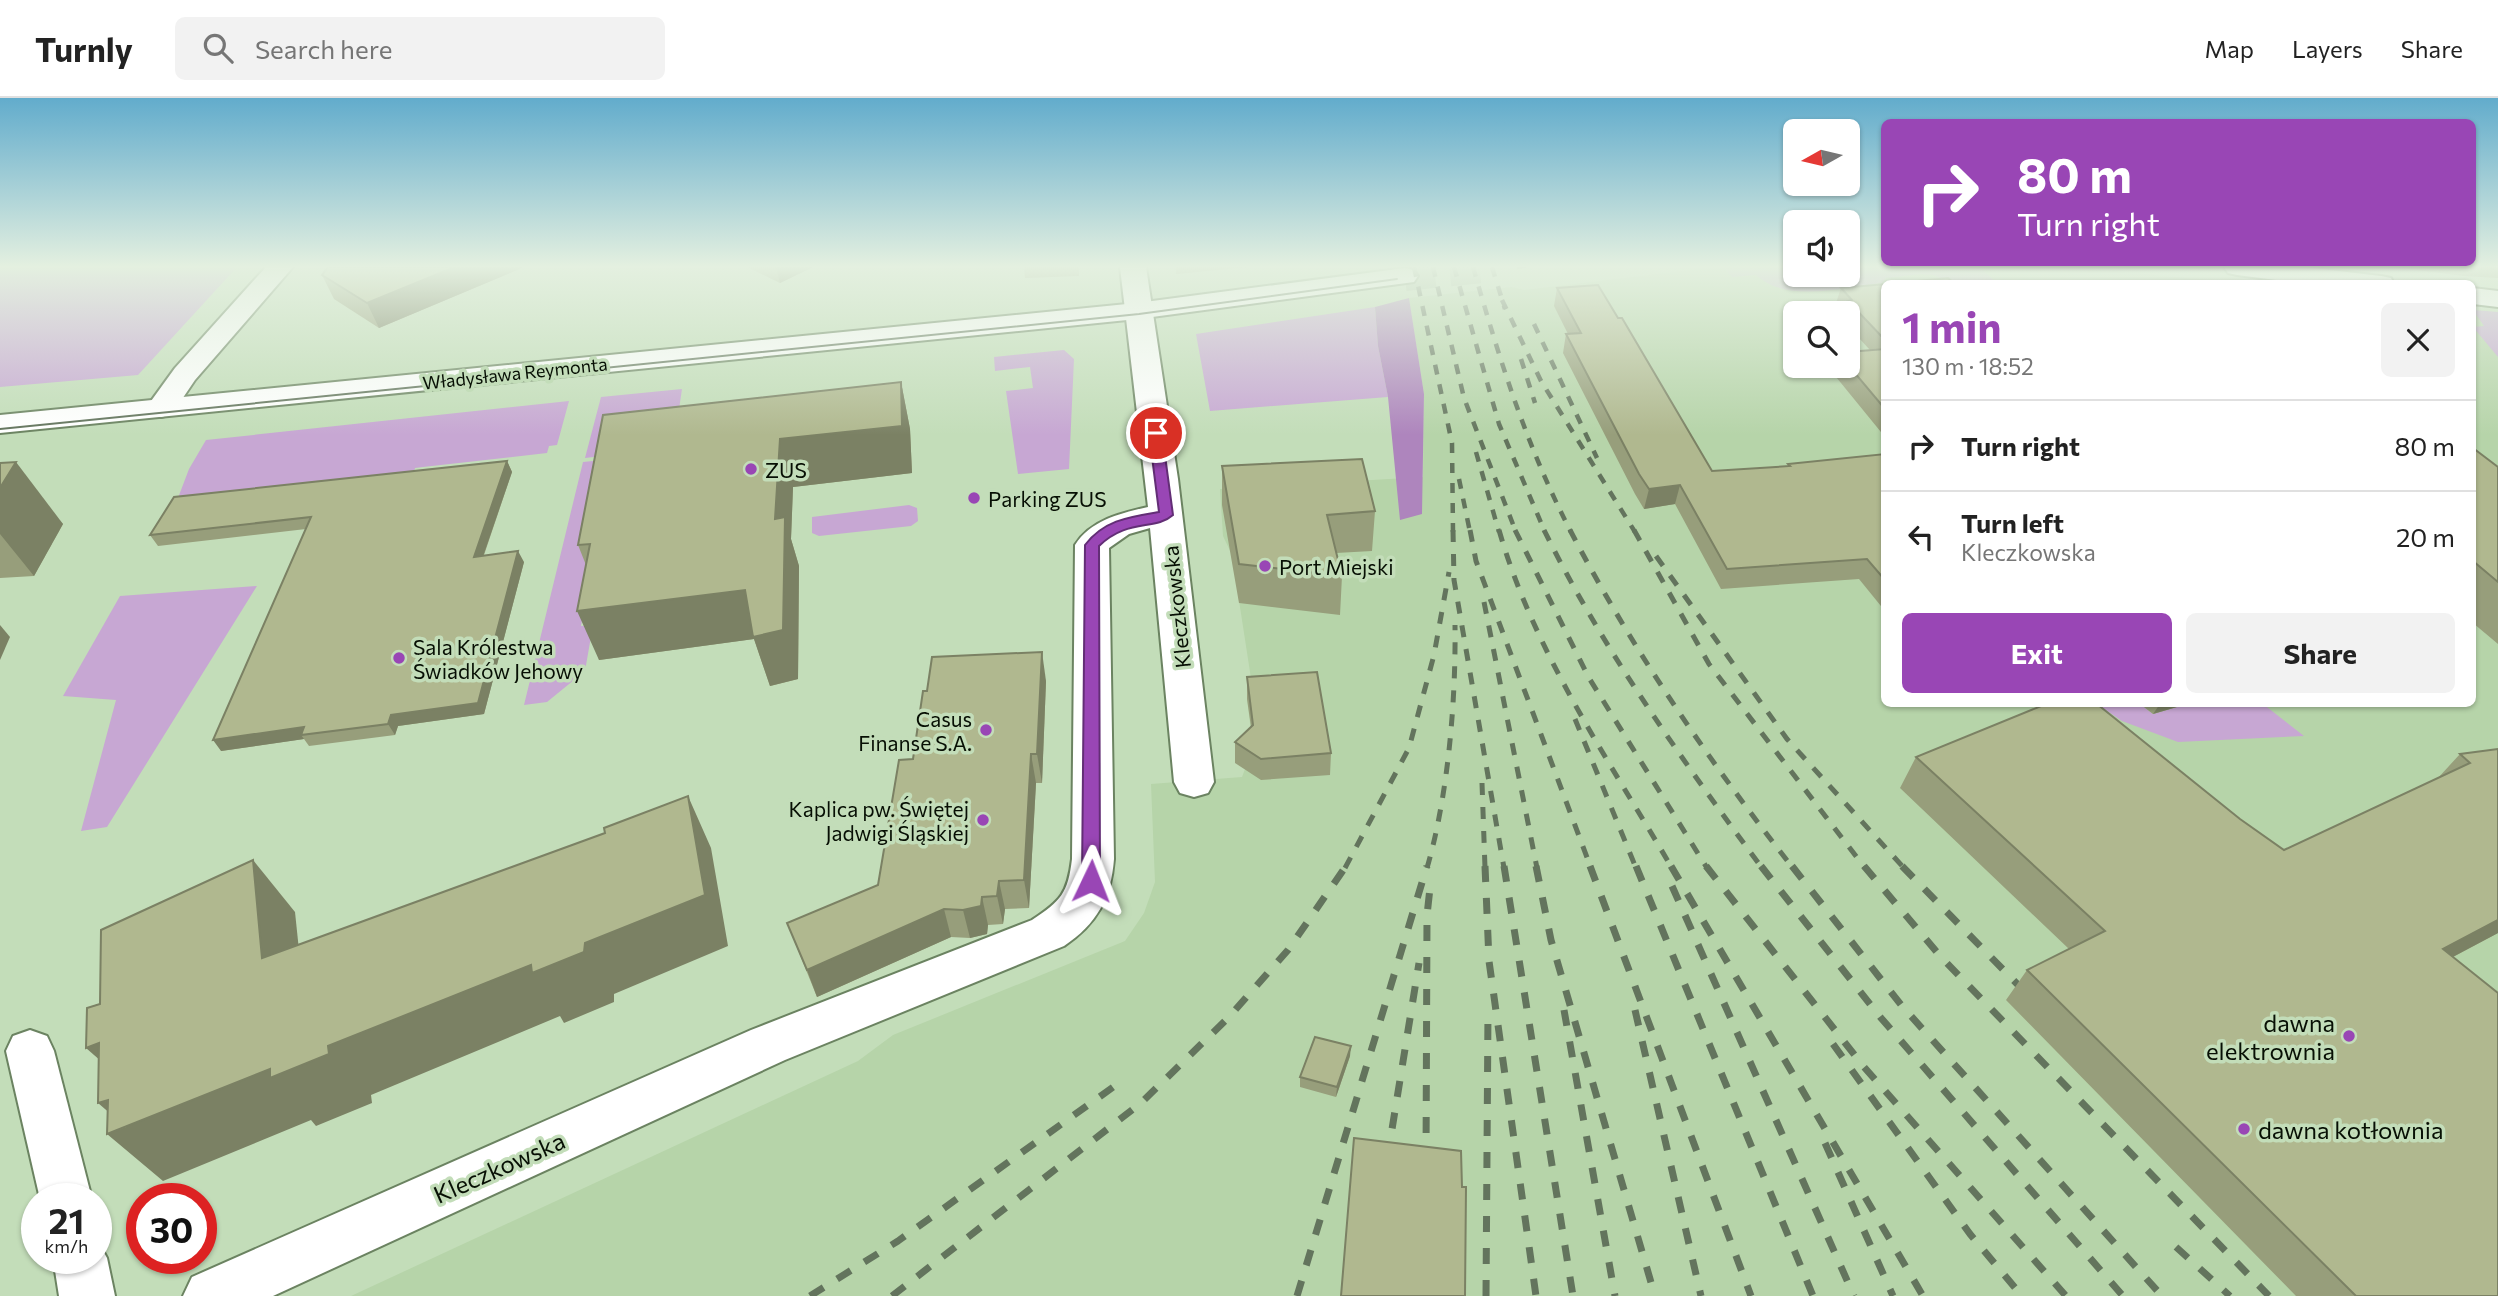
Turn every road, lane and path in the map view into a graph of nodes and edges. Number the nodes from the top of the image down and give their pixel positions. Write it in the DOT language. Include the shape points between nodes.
graph roads {
  1 [pos="230,323"];
  2 [pos="1017,323"];
  3 [pos="1139,323"];
  4 [pos="161,408"];
  5 [pos="0,424"];
  6 [pos="1166,515"];
  7 [pos="1194,782"];
  8 [pos="30,1051"];
  9 [pos="62,1183"];
  10 [pos="83,1274"];
  11 [pos="87,1296"];
  12 [pos="211,1296"];
  1 -- 4 [label="street"];
  2 -- 4 [label="street, Władysława Reymonta"];
  3 -- 6 [label="street, Kleczkowska"];
  4 -- 5 [label="street, Władysława Reymonta"];
  6 -- 7 [label="street, Kleczkowska"];
  6 -- 12 [label="street, Kleczkowska" via="1123,523 1092,545 1093,859 1091,881 1075,916 1048,933 788,1037"];
  8 -- 9 [label="street"];
  10 -- 11 [label="street"];
}
